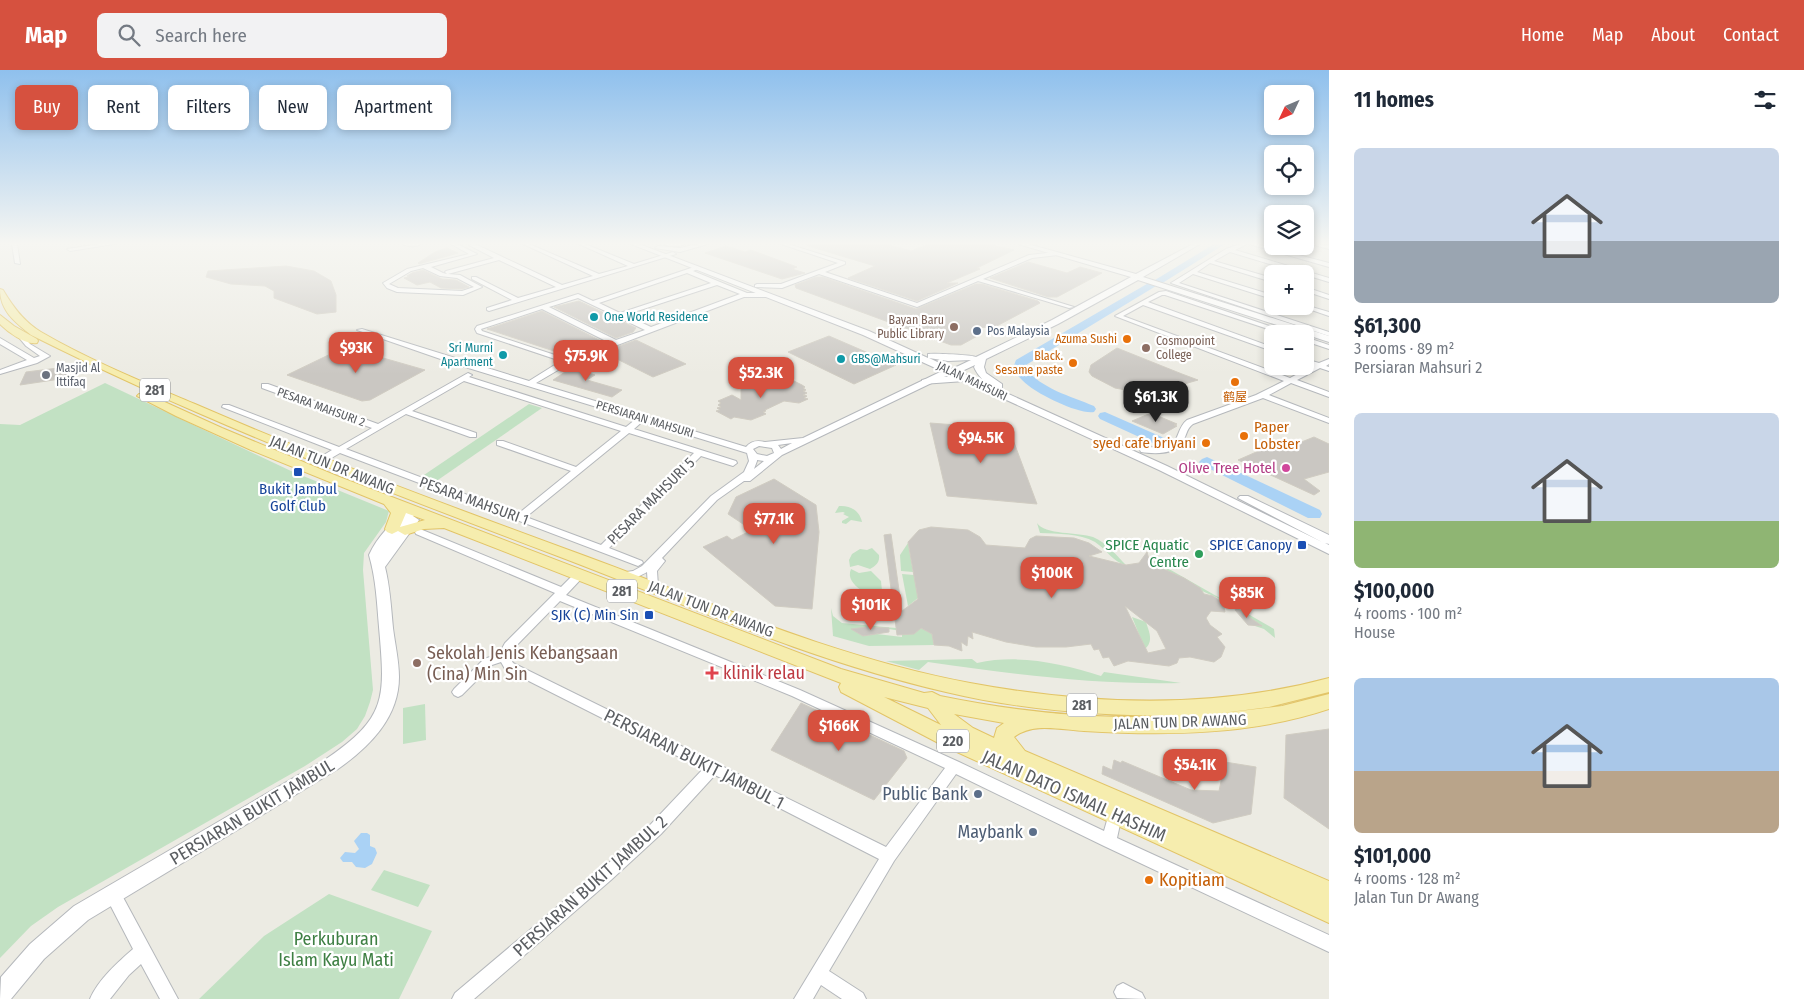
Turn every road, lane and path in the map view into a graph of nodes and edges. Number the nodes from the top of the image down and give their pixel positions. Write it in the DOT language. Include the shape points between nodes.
graph roads {
  1 [pos="390,287"];
  2 [pos="478,287"];
  3 [pos="493,287"];
  4 [pos="560,287"];
  5 [pos="639,287"];
  6 [pos="703,287"];
  7 [pos="730,287"];
  8 [pos="735,287"];
  9 [pos="765,287"];
  10 [pos="787,287"];
  11 [pos="864,287"];
  12 [pos="957,287"];
  13 [pos="1004,287"];
  14 [pos="1107,287"];
  15 [pos="1113,287"];
  16 [pos="1179,287"];
  17 [pos="1179,287"];
  18 [pos="1241,287"];
  19 [pos="781,290"];
  20 [pos="0,292"];
  21 [pos="744,292"];
  22 [pos="1314,292"];
  23 [pos="1264,294"];
  24 [pos="1329,296"];
  25 [pos="518,300"];
  26 [pos="593,303"];
  27 [pos="1144,303"];
  28 [pos="543,307"];
  29 [pos="1071,307"];
  30 [pos="489,309"];
  31 [pos="1314,309"];
  32 [pos="1329,314"];
  33 [pos="620,315"];
  34 [pos="15,316"];
  35 [pos="4,323"];
  36 [pos="1264,325"];
  37 [pos="360,330"];
  38 [pos="651,330"];
  39 [pos="352,333"];
  40 [pos="1329,334"];
  41 [pos="0,340"];
  42 [pos="1314,341"];
  43 [pos="616,343"];
  44 [pos="1329,344"];
  45 [pos="1264,346"];
  46 [pos="928,357"];
  47 [pos="977,358"];
  48 [pos="34,361"];
  49 [pos="455,361"];
  50 [pos="567,361"];
  51 [pos="1329,361"];
  52 [pos="1314,364"];
  53 [pos="1319,366"];
  54 [pos="479,368"];
  55 [pos="1329,369"];
  56 [pos="951,370"];
  57 [pos="0,372"];
  58 [pos="463,378"];
  59 [pos="1290,381"];
  60 [pos="925,382"];
  61 [pos="532,383"];
  62 [pos="265,386"];
  63 [pos="999,386"];
  64 [pos="983,387"];
  65 [pos="1263,395"];
  66 [pos="1329,395"];
  67 [pos="226,407"];
  68 [pos="405,411"];
  69 [pos="642,418"];
  70 [pos="1329,421"];
  71 [pos="378,427"];
  72 [pos="626,430"];
  73 [pos="473,435"];
  74 [pos="802,440"];
  75 [pos="720,442"];
  76 [pos="500,443"];
  77 [pos="761,443"];
  78 [pos="338,450"];
  79 [pos="1144,450"];
  80 [pos="700,453"];
  81 [pos="750,453"];
  82 [pos="776,455"];
  83 [pos="320,461"];
  84 [pos="733,463"];
  85 [pos="577,470"];
  86 [pos="751,474"];
  87 [pos="390,503"];
  88 [pos="417,507"];
  89 [pos="445,516"];
  90 [pos="520,517"];
  91 [pos="399,529"];
  92 [pos="420,532"];
  93 [pos="1329,540"];
  94 [pos="602,550"];
  95 [pos="1329,550"];
  96 [pos="647,572"];
  97 [pos="579,575"];
  98 [pos="560,594"];
  99 [pos="709,608"];
  100 [pos="504,657"];
  101 [pos="796,658"];
  102 [pos="1329,685"];
  103 [pos="458,692"];
  104 [pos="1329,701"];
  105 [pos="934,704"];
  106 [pos="1048,721"];
  107 [pos="1031,763"];
  108 [pos="954,766"];
  109 [pos="713,768"];
  110 [pos="1115,815"];
  111 [pos="1109,841"];
  112 [pos="889,856"];
  113 [pos="1329,893"];
  114 [pos="112,894"];
  115 [pos="1329,912"];
  116 [pos="1329,944"];
  117 [pos="143,951"];
  118 [pos="819,974"];
  119 [pos="0,996"];
  120 [pos="99,999"];
  121 [pos="169,999"];
  122 [pos="462,999"];
  123 [pos="803,999"];
  124 [pos="857,999"];
  1 -- 2 [label="street" via="463,293"];
  3 -- 25 [label="street"];
  4 -- 25 [label="street"];
  5 -- 26 [label="street"];
  6 -- 33 [label="street"];
  7 -- 21 [label="street"];
  8 -- 21 [label="street, JALAN MAHSURI"];
  9 -- 19 [label="street, JALAN MAHSURI"];
  10 -- 19 [label="street"];
  11 -- 12 [label="street" via="916,305"];
  13 -- 29 [label="street"];
  14 -- 29 [label="street, PERSIARAN MAHSURI"];
  15 -- 47 [label="street, PERSIARAN MAHSURI" via="1056,322"];
  16 -- 40 [label="street"];
  17 -- 44 [label="street"];
  18 -- 23 [label="street"];
  19 -- 46 [label="street, JALAN MAHSURI"];
  20 -- 34 [label="main road, JALAN TUN DR AWANG / 281"];
  21 -- 38 [label="street"];
  21 -- 46 [label="street, JALAN MAHSURI" via="767,295"];
  22 -- 24 [label="street"];
  25 -- 30 [label="street"];
  26 -- 28 [label="street" via="578,296"];
  26 -- 33 [label="street"];
  27 -- 36 [label="street" via="1161,293 1174,294"];
  27 -- 45 [label="street"];
  27 -- 59 [label="street" via="1118,316"];
  28 -- 43 [label="street"];
  28 -- 50 [label="street" via="479,327 479,332"];
  29 -- 47 [label="street, PERSIARAN MAHSURI"];
  31 -- 32 [label="street"];
  33 -- 38 [label="street"];
  34 -- 35 [label="main road"];
  34 -- 83 [label="main road, JALAN TUN DR AWANG / 281" via="35,333 141,384"];
  35 -- 48 [label="street" via="28,345 45,354"];
  35 -- 87 [label="main road, JALAN TUN DR AWANG / 281" via="162,405"];
  37 -- 49 [label="street, PERSIARAN MAHSURI"];
  38 -- 43 [label="street"];
  39 -- 49 [label="street, PERSIARAN MAHSURI" via="433,359"];
  41 -- 48 [label="street"];
  42 -- 44 [label="street"];
  43 -- 50 [label="street"];
  46 -- 47 [label="street"];
  46 -- 56 [label="street, JALAN MAHSURI"];
  46 -- 60 [label="street" via="929,372"];
  47 -- 56 [label="street, PERSIARAN MAHSURI"];
  47 -- 63 [label="street" via="981,372"];
  48 -- 57 [label="street"];
  49 -- 54 [label="street, PERSIARAN MAHSURI"];
  50 -- 61 [label="street"];
  51 -- 53 [label="street"];
  52 -- 53 [label="street"];
  53 -- 55 [label="street"];
  53 -- 59 [label="street"];
  54 -- 58 [label="street"];
  54 -- 61 [label="street, PERSIARAN MAHSURI"];
  56 -- 60 [label="street, PERSIARAN MAHSURI"];
  56 -- 63 [label="street, JALAN MAHSURI"];
  56 -- 64 [label="street, JALAN MAHSURI"];
  58 -- 68 [label="street"];
  58 -- 72 [label="street"];
  59 -- 65 [label="street"];
  59 -- 66 [label="street"];
  60 -- 64 [label="street" via="948,378"];
  60 -- 74 [label="street, PERSIARAN MAHSURI"];
  61 -- 69 [label="street, PERSIARAN MAHSURI"];
  62 -- 71 [label="street, PESARA MAHSURI 2"];
  63 -- 79 [label="street, JALAN MAHSURI"];
  64 -- 95 [label="street, JALAN MAHSURI" via="1164,468"];
  65 -- 70 [label="street"];
  65 -- 79 [label="street" via="1186,424 1176,445 1161,451"];
  67 -- 78 [label="street, PESARA MAHSURI 1"];
  68 -- 71 [label="street"];
  68 -- 73 [label="street"];
  69 -- 72 [label="street"];
  69 -- 75 [label="street, PERSIARAN MAHSURI"];
  71 -- 78 [label="street"];
  72 -- 80 [label="street"];
  72 -- 85 [label="street"];
  74 -- 77 [label="street, PERSIARAN MAHSURI"];
  74 -- 82 [label="street, PERSIARAN MAHSURI"];
  75 -- 77 [label="street, PERSIARAN MAHSURI"];
  75 -- 81 [label="street, PERSIARAN MAHSURI"];
  76 -- 85 [label="street"];
  77 -- 81 [label="street" via="750,447"];
  77 -- 82 [label="street" via="775,446"];
  78 -- 83 [label="street"];
  78 -- 90 [label="street, PESARA MAHSURI 1"];
  79 -- 93 [label="street, JALAN MAHSURI"];
  80 -- 84 [label="street"];
  80 -- 94 [label="street, PESARA MAHSURI 5"];
  81 -- 82 [label="street, PERSIARAN MAHSURI" via="763,459"];
  81 -- 86 [label="street" via="753,461"];
  82 -- 86 [label="street, PERSIARAN MAHSURI"];
  83 -- 88 [label="main road, JALAN TUN DR AWANG / 281"];
  85 -- 90 [label="street"];
  86 -- 96 [label="street" via="719,500"];
  87 -- 88 [label="main road, JALAN TUN DR AWANG / 281"];
  87 -- 91 [label="main road" via="399,514"];
  88 -- 89 [label="main road, JALAN TUN DR AWANG / 281"];
  88 -- 91 [label="street, PERSIARAN BUKIT JAMBUL"];
  89 -- 91 [label="main road" via="428,524"];
  89 -- 96 [label="main road, JALAN TUN DR AWANG / 281" via="624,575"];
  89 -- 97 [label="main road, JALAN TUN DR AWANG / 281"];
  90 -- 94 [label="street, PESARA MAHSURI 1"];
  91 -- 114 [label="street, PERSIARAN BUKIT JAMBUL" via="379,566 391,677 386,706 377,723 362,741 332,764"];
  92 -- 98 [label="street"];
  94 -- 96 [label="street, PESARA MAHSURI 1"];
  96 -- 99 [label="main road, JALAN TUN DR AWANG / 281"];
  97 -- 98 [label="street"];
  97 -- 101 [label="main road, JALAN TUN DR AWANG / 281"];
  98 -- 100 [label="street" via="509,646"];
  98 -- 108 [label="street" via="796,693"];
  99 -- 102 [label="main road, JALAN TUN DR AWANG / 281" via="870,666 952,687 1041,701 1138,709 1208,708 1282,697"];
  99 -- 105 [label="main road, JALAN DATO ISMAIL HASHIM" via="786,646 920,689 931,697"];
  100 -- 103 [label="street" via="488,662"];
  100 -- 109 [label="street, PERSIARAN BUKIT JAMBUL 1" via="509,666"];
  101 -- 105 [label="main road, JALAN TUN DR AWANG / 281" via="867,685"];
  101 -- 110 [label="main road, JALAN DATO ISMAIL HASHIM / 220" via="953,741"];
  104 -- 106 [label="main road, JALAN TUN DR AWANG / 281" via="1284,714 1238,721 1124,726"];
  105 -- 106 [label="main road, JALAN TUN DR AWANG / 281"];
  105 -- 107 [label="main road, JALAN DATO ISMAIL HASHIM / 220" via="944,718 965,734"];
  106 -- 107 [label="main road" via="1019,725 1004,734 1007,746"];
  107 -- 113 [label="main road, JALAN DATO ISMAIL HASHIM / 220"];
  108 -- 111 [label="street"];
  108 -- 112 [label="street"];
  109 -- 112 [label="street, PERSIARAN BUKIT JAMBUL 1"];
  109 -- 122 [label="street, PERSIARAN BUKIT JAMBUL 2" via="656,829"];
  110 -- 111 [label="street"];
  110 -- 115 [label="main road, JALAN DATO ISMAIL HASHIM / 220"];
  111 -- 116 [label="street"];
  112 -- 118 [label="street"];
  114 -- 117 [label="street"];
  114 -- 119 [label="street, PERSIARAN BUKIT JAMBUL" via="81,913 56,934 22,967"];
  117 -- 120 [label="street" via="123,968"];
  117 -- 121 [label="street"];
  118 -- 123 [label="street"];
  118 -- 124 [label="street"];
}
